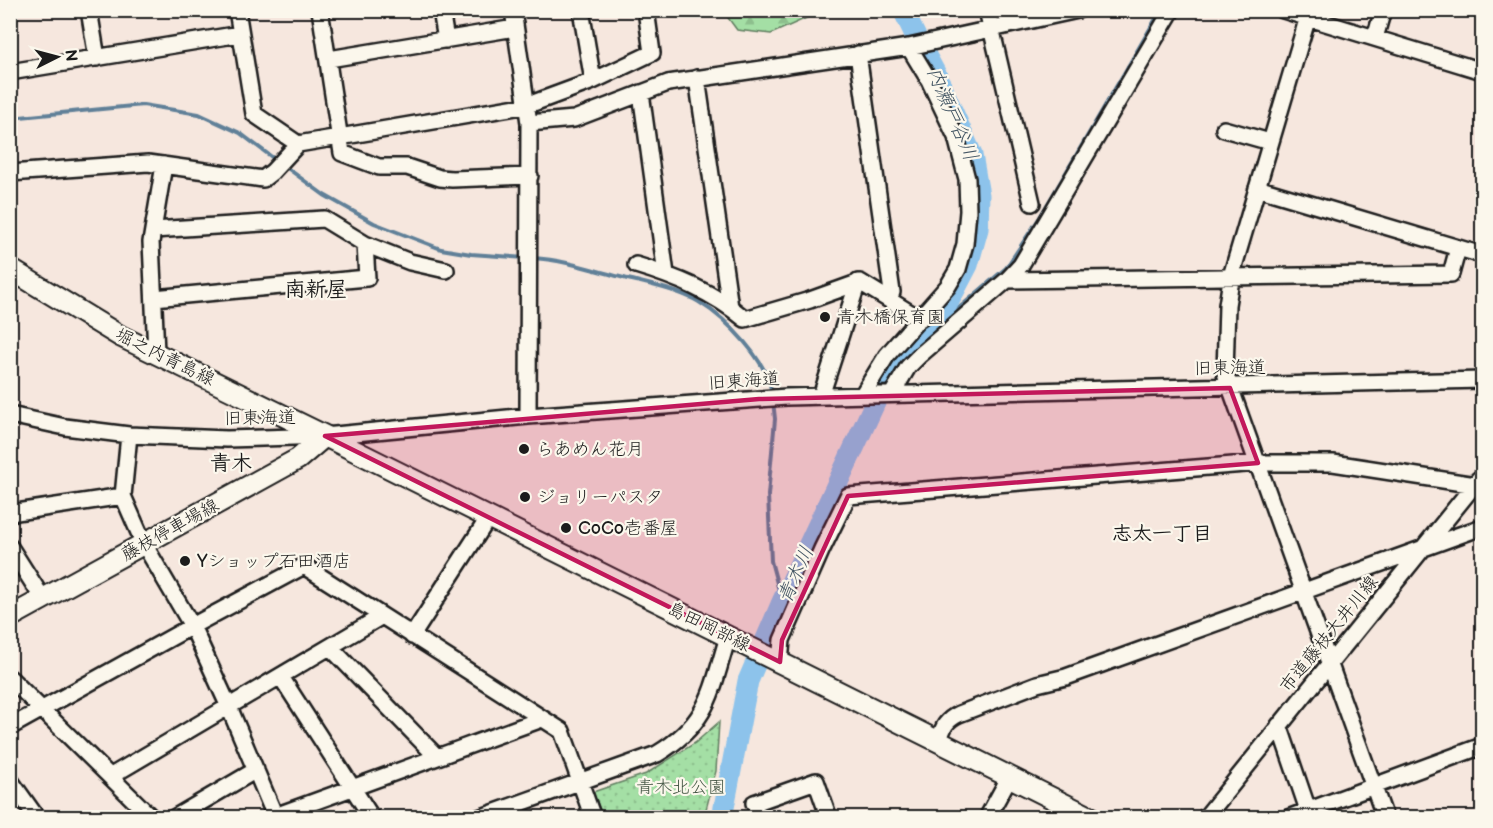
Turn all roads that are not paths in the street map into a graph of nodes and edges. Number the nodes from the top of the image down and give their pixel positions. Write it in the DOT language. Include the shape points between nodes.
graph roads {
  1 [pos="90,10"];
  2 [pos="237,10"];
  3 [pos="320,10"];
  4 [pos="441,10"];
  5 [pos="513,10"];
  6 [pos="581,10"];
  7 [pos="646,10"];
  8 [pos="987,10"];
  9 [pos="1078,10"];
  10 [pos="1172,10"];
  11 [pos="1283,10"];
  12 [pos="1383,10"];
  13 [pos="1309,14"];
  14 [pos="516,28"];
  15 [pos="992,30"];
  16 [pos="240,34"];
  17 [pos="1375,38"];
  18 [pos="446,40"];
  19 [pos="909,47"];
  20 [pos="858,54"];
  21 [pos="97,58"];
  22 [pos="329,59"];
  23 [pos="1482,71"];
  24 [pos="10,72"];
  25 [pos="698,78"];
  26 [pos="593,81"];
  27 [pos="641,93"];
  28 [pos="528,105"];
  29 [pos="529,123"];
  30 [pos="1224,129"];
  31 [pos="340,136"];
  32 [pos="1270,142"];
  33 [pos="293,150"];
  34 [pos="164,165"];
  35 [pos="10,173"];
  36 [pos="530,176"];
  37 [pos="1257,188"];
  38 [pos="1032,203"];
  39 [pos="153,230"];
  40 [pos="365,244"];
  41 [pos="1458,248"];
  42 [pos="1482,255"];
  43 [pos="636,265"];
  44 [pos="10,269"];
  45 [pos="446,270"];
  46 [pos="666,274"];
  47 [pos="1232,276"];
  48 [pos="1007,280"];
  49 [pos="858,282"];
  50 [pos="154,298"];
  51 [pos="890,299"];
  52 [pos="730,307"];
  53 [pos="920,319"];
  54 [pos="156,352"];
  55 [pos="1482,380"];
  56 [pos="1230,388"];
  57 [pos="863,394"];
  58 [pos="892,394"];
  59 [pos="821,396"];
  60 [pos="10,415"];
  61 [pos="528,416"];
  62 [pos="129,435"];
  63 [pos="325,436"];
  64 [pos="1258,462"];
  65 [pos="1480,482"];
  66 [pos="123,496"];
  67 [pos="10,513"];
  68 [pos="489,517"];
  69 [pos="1482,527"];
  70 [pos="144,544"];
  71 [pos="10,547"];
  72 [pos="1425,548"];
  73 [pos="1303,592"];
  74 [pos="43,599"];
  75 [pos="382,616"];
  76 [pos="10,617"];
  77 [pos="192,626"];
  78 [pos="412,636"];
  79 [pos="728,637"];
  80 [pos="331,648"];
  81 [pos="778,661"];
  82 [pos="1329,662"];
  83 [pos="280,677"];
  84 [pos="10,678"];
  85 [pos="229,707"];
  86 [pos="44,709"];
  87 [pos="542,718"];
  88 [pos="1279,725"];
  89 [pos="10,727"];
  90 [pos="939,740"];
  91 [pos="1482,746"];
  92 [pos="437,757"];
  93 [pos="256,770"];
  94 [pos="111,776"];
  95 [pos="1010,776"];
  96 [pos="10,780"];
  97 [pos="579,781"];
  98 [pos="1374,786"];
  99 [pos="352,789"];
  100 [pos="1308,810"];
  101 [pos="37,818"];
  102 [pos="152,818"];
  103 [pos="174,818"];
  104 [pos="372,818"];
  105 [pos="479,818"];
  106 [pos="593,818"];
  107 [pos="760,818"];
  108 [pos="829,818"];
  109 [pos="987,818"];
  110 [pos="1092,818"];
  111 [pos="1205,818"];
  112 [pos="1288,818"];
  113 [pos="1385,818"];
  1 -- 21 [label="street"];
  2 -- 16 [label="street"];
  3 -- 22 [label="street"];
  4 -- 18 [label="street"];
  5 -- 14 [label="street"];
  6 -- 26 [label="street"];
  7 -- 26 [label="street" via="652,53"];
  8 -- 15 [label="street"];
  9 -- 15 [label="street"];
  10 -- 48 [label="street" via="1021,266"];
  11 -- 13 [label="street"];
  12 -- 17 [label="street"];
  13 -- 17 [label="street"];
  13 -- 32 [label="street"];
  14 -- 18 [label="street"];
  14 -- 28 [label="street"];
  15 -- 19 [label="street"];
  15 -- 38 [label="street"];
  16 -- 21 [label="street"];
  16 -- 33 [label="street" via="254,114"];
  17 -- 23 [label="street"];
  18 -- 22 [label="street"];
  19 -- 20 [label="street"];
  19 -- 53 [label="street" via="956,137 967,179 965,244 958,269"];
  20 -- 25 [label="street"];
  20 -- 51 [label="street"];
  21 -- 24 [label="street"];
  22 -- 31 [label="street"];
  25 -- 27 [label="street"];
  25 -- 52 [label="street"];
  26 -- 28 [label="street"];
  27 -- 29 [label="street" via="574,119"];
  27 -- 46 [label="street"];
  28 -- 29 [label="street"];
  28 -- 31 [label="street"];
  29 -- 36 [label="street"];
  30 -- 32 [label="street"];
  31 -- 33 [label="street"];
  31 -- 36 [label="street" via="342,153 379,166 407,167 452,179"];
  32 -- 37 [label="street"];
  33 -- 34 [label="street" via="263,179"];
  34 -- 35 [label="street"];
  34 -- 39 [label="street"];
  36 -- 61 [label="street"];
  37 -- 41 [label="street"];
  37 -- 47 [label="street"];
  39 -- 40 [label="street" via="324,219"];
  39 -- 50 [label="street"];
  40 -- 45 [label="street" via="410,262"];
  40 -- 50 [label="street" via="367,278"];
  41 -- 42 [label="street"];
  41 -- 47 [label="street" via="1451,274"];
  43 -- 46 [label="street"];
  44 -- 54 [label="main road, 堀之内青島線" via="120,336"];
  46 -- 52 [label="street"];
  47 -- 48 [label="street"];
  47 -- 56 [label="street" via="1225,373"];
  48 -- 58 [label="street" via="920,355"];
  49 -- 51 [label="street"];
  49 -- 52 [label="street" via="745,320"];
  49 -- 59 [label="street"];
  50 -- 54 [label="street"];
  51 -- 53 [label="street"];
  53 -- 57 [label="street" via="887,355"];
  54 -- 63 [label="main road, 堀之内青島線"];
  55 -- 56 [label="street, 旧東海道"];
  56 -- 58 [label="street, 旧東海道"];
  56 -- 64 [label="street"];
  57 -- 58 [label="street, 旧東海道"];
  57 -- 59 [label="street, 旧東海道"];
  59 -- 61 [label="street, 旧東海道"];
  60 -- 62 [label="street, 旧東海道"];
  61 -- 63 [label="street, 旧東海道"];
  62 -- 63 [label="street, 旧東海道"];
  62 -- 66 [label="street"];
  63 -- 68 [label="main road, 島田岡部線"];
  63 -- 70 [label="main road, 藤枝停車場線" via="298,459"];
  64 -- 65 [label="street" via="1334,463"];
  64 -- 73 [label="street"];
  64 -- 81 [label="street" via="849,496 782,640"];
  65 -- 72 [label="street, 市道藤枝大井川線"];
  66 -- 67 [label="street"];
  66 -- 70 [label="street"];
  68 -- 78 [label="street"];
  68 -- 79 [label="main road, 島田岡部線"];
  69 -- 72 [label="street"];
  70 -- 74 [label="main road, 藤枝停車場線"];
  70 -- 77 [label="street"];
  71 -- 74 [label="street"];
  72 -- 73 [label="street"];
  72 -- 82 [label="street, 市道藤枝大井川線"];
  73 -- 82 [label="street"];
  73 -- 90 [label="street" via="959,714 943,725"];
  74 -- 76 [label="main road, 藤枝停車場線"];
  75 -- 77 [label="street" via="304,566"];
  75 -- 78 [label="street"];
  75 -- 80 [label="street"];
  77 -- 85 [label="street"];
  77 -- 86 [label="street"];
  78 -- 87 [label="street"];
  79 -- 81 [label="main road, 島田岡部線"];
  79 -- 97 [label="street" via="708,701 690,730 657,754"];
  80 -- 83 [label="street"];
  80 -- 92 [label="street"];
  81 -- 90 [label="main road, 島田岡部線"];
  82 -- 88 [label="street, 市道藤枝大井川線"];
  82 -- 98 [label="street"];
  83 -- 85 [label="street"];
  83 -- 99 [label="street"];
  84 -- 86 [label="street"];
  85 -- 93 [label="street"];
  85 -- 94 [label="street"];
  86 -- 89 [label="street"];
  86 -- 94 [label="street"];
  87 -- 92 [label="street"];
  87 -- 97 [label="street" via="562,731"];
  88 -- 100 [label="street"];
  88 -- 111 [label="street, 市道藤枝大井川線"];
  90 -- 95 [label="main road, 島田岡部線"];
  91 -- 98 [label="street"];
  92 -- 99 [label="street"];
  93 -- 99 [label="street" via="275,816"];
  93 -- 103 [label="street"];
  94 -- 102 [label="street"];
  95 -- 109 [label="street"];
  95 -- 110 [label="main road, 島田岡部線"];
  96 -- 101 [label="street"];
  97 -- 105 [label="street"];
  97 -- 106 [label="street"];
  98 -- 100 [label="street"];
  98 -- 113 [label="street"];
  99 -- 104 [label="street"];
  100 -- 112 [label="street"];
  107 -- 108 [label="street" via="754,803 816,781"];
}
